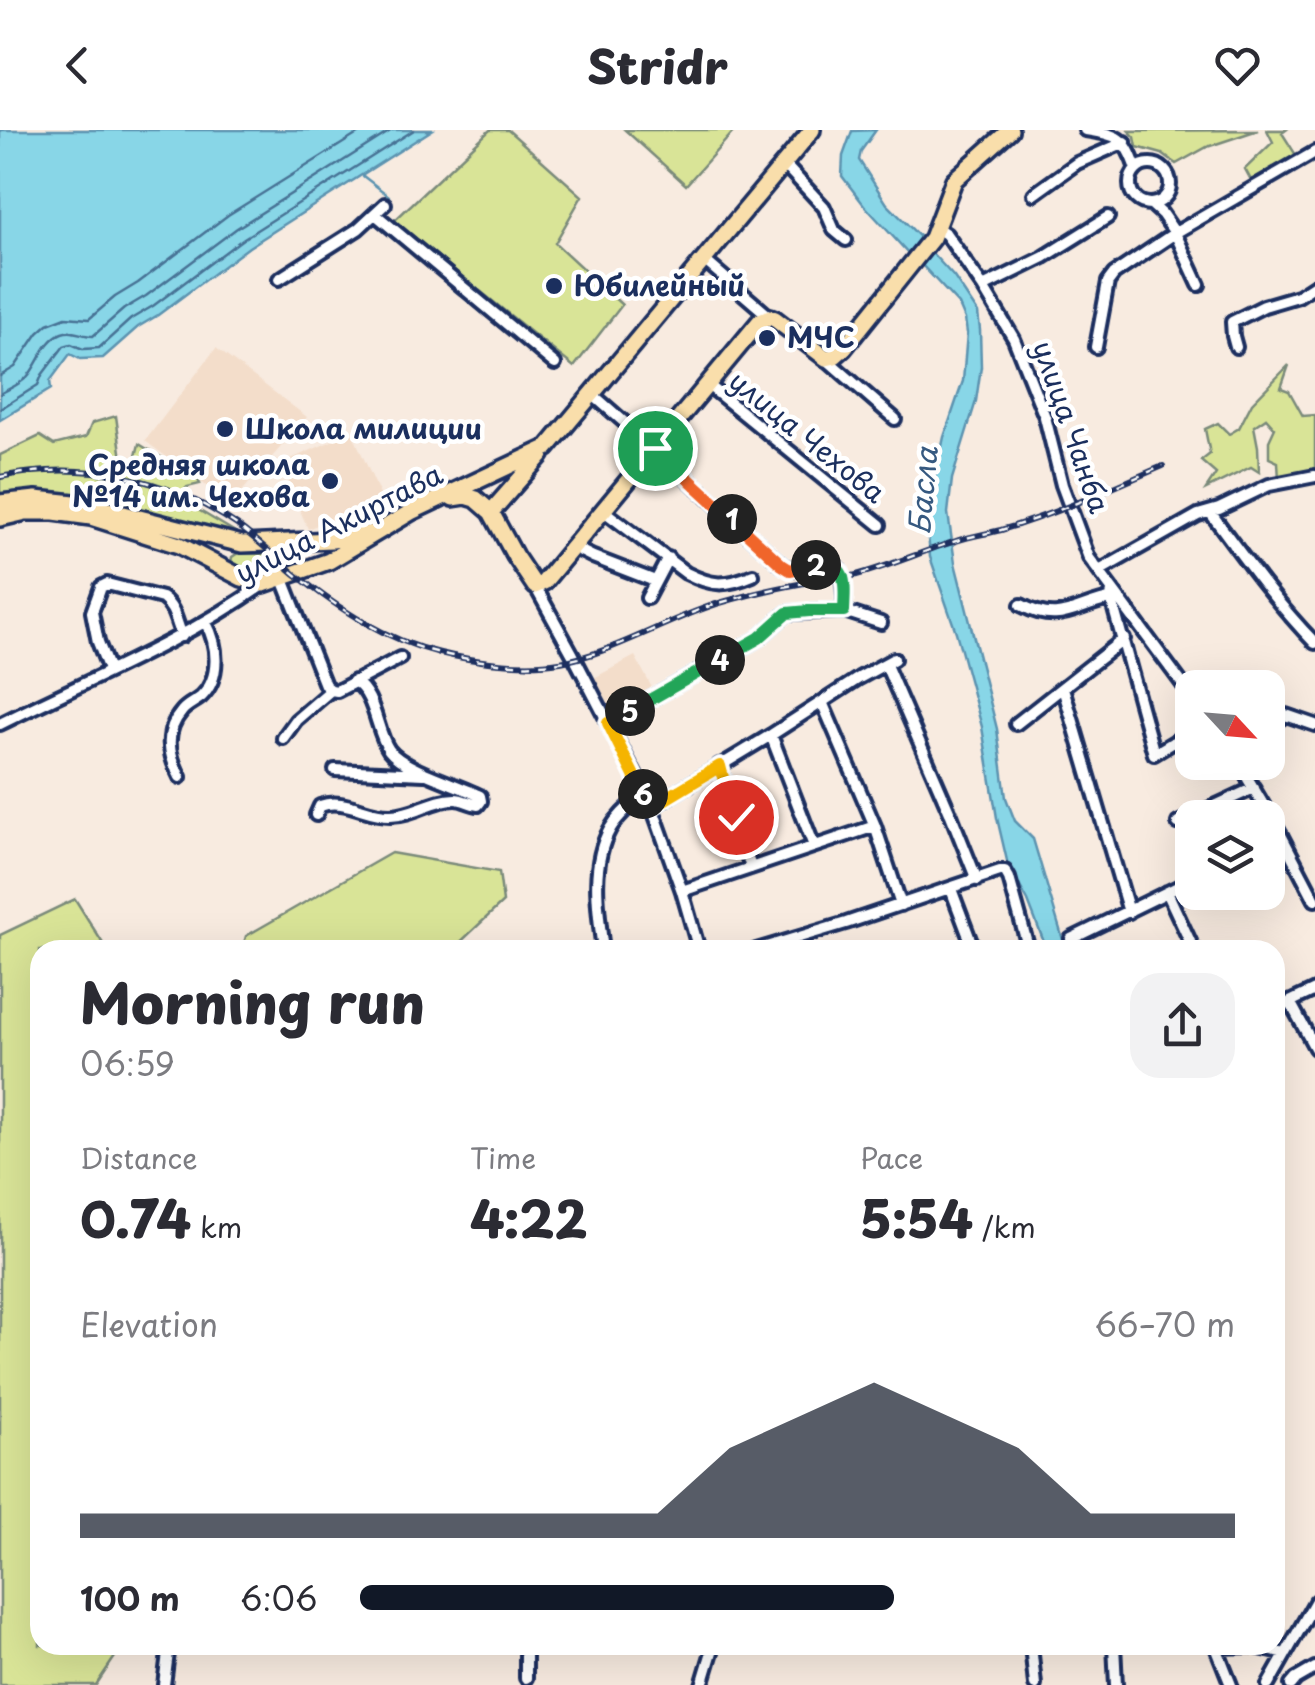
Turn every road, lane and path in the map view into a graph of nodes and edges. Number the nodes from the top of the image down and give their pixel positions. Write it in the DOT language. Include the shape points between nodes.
graph roads {
  1 [pos="812,130"];
  2 [pos="1010,130"];
  3 [pos="1085,130"];
  4 [pos="1125,142"];
  5 [pos="1315,152"];
  6 [pos="784,164"];
  7 [pos="1136,169"];
  8 [pos="1034,194"];
  9 [pos="385,204"];
  10 [pos="1150,204"];
  11 [pos="375,214"];
  12 [pos="1108,217"];
  13 [pos="935,233"];
  14 [pos="1175,233"];
  15 [pos="846,240"];
  16 [pos="704,260"];
  17 [pos="279,279"];
  18 [pos="1199,285"];
  19 [pos="1315,285"];
  20 [pos="984,287"];
  21 [pos="770,317"];
  22 [pos="1096,348"];
  23 [pos="1236,348"];
  24 [pos="823,356"];
  25 [pos="555,364"];
  26 [pos="707,384"];
  27 [pos="592,394"];
  28 [pos="895,419"];
  29 [pos="546,448"];
  30 [pos="655,448"];
  31 [pos="1315,476"];
  32 [pos="439,500"];
  33 [pos="0,503"];
  34 [pos="604,511"];
  35 [pos="492,512"];
  36 [pos="1210,512"];
  37 [pos="0,518"];
  38 [pos="880,525"];
  39 [pos="380,530"];
  40 [pos="205,534"];
  41 [pos="339,539"];
  42 [pos="573,547"];
  43 [pos="302,548"];
  44 [pos="241,550"];
  45 [pos="668,558"];
  46 [pos="307,569"];
  47 [pos="1099,571"];
  48 [pos="234,573"];
  49 [pos="753,575"];
  50 [pos="283,579"];
  51 [pos="655,580"];
  52 [pos="264,584"];
  53 [pos="534,586"];
  54 [pos="1114,595"];
  55 [pos="646,598"];
  56 [pos="1021,604"];
  57 [pos="844,611"];
  58 [pos="206,623"];
  59 [pos="881,623"];
  60 [pos="182,636"];
  61 [pos="1124,639"];
  62 [pos="1315,644"];
  63 [pos="400,658"];
  64 [pos="109,670"];
  65 [pos="1175,675"];
  66 [pos="354,681"];
  67 [pos="1062,688"];
  68 [pos="331,690"];
  69 [pos="822,702"];
  70 [pos="1285,716"];
  71 [pos="608,723"];
  72 [pos="0,724"];
  73 [pos="1016,724"];
  74 [pos="1315,725"];
  75 [pos="772,735"];
  76 [pos="283,738"];
  77 [pos="1175,741"];
  78 [pos="720,766"];
  79 [pos="335,770"];
  80 [pos="428,774"];
  81 [pos="180,777"];
  82 [pos="1249,780"];
  83 [pos="1254,788"];
  84 [pos="643,794"];
  85 [pos="1228,800"];
  86 [pos="1261,800"];
  87 [pos="652,807"];
  88 [pos="316,815"];
  89 [pos="875,826"];
  90 [pos="1285,844"];
  91 [pos="814,846"];
  92 [pos="750,868"];
  93 [pos="977,880"];
  94 [pos="1175,888"];
  95 [pos="951,889"];
  96 [pos="682,891"];
  97 [pos="1167,892"];
  98 [pos="1315,900"];
  99 [pos="901,905"];
  100 [pos="1129,912"];
  101 [pos="1071,939"];
  102 [pos="602,940"];
  103 [pos="697,940"];
  104 [pos="788,940"];
  105 [pos="970,940"];
  106 [pos="1027,940"];
  107 [pos="1189,940"];
  108 [pos="1315,990"];
  109 [pos="1290,1002"];
  110 [pos="1285,1005"];
  111 [pos="1315,1048"];
  112 [pos="1315,1602"];
  113 [pos="1285,1654"];
  114 [pos="168,1655"];
  115 [pos="526,1655"];
  116 [pos="711,1655"];
  117 [pos="1032,1655"];
  118 [pos="1114,1655"];
  119 [pos="1219,1655"];
  120 [pos="1284,1655"];
  121 [pos="1315,1668"];
  122 [pos="526,1683"];
  123 [pos="164,1685"];
  124 [pos="702,1685"];
  125 [pos="1035,1685"];
  126 [pos="1116,1685"];
  127 [pos="1230,1685"];
  128 [pos="1268,1685"];
  129 [pos="1291,1685"];
  1 -- 6 [label="highway, улица Акиртава"];
  2 -- 13 [label="highway" via="954,180"];
  3 -- 4 [label="street"];
  4 -- 7 [label="street"];
  4 -- 8 [label="street"];
  5 -- 14 [label="street"];
  6 -- 15 [label="street"];
  6 -- 16 [label="highway, улица Акиртава"];
  7 -- 10 [label="street" via="1132,195"];
  7 -- 10 [label="street" via="1154,164 1168,176 1167,194"];
  9 -- 11 [label="street"];
  10 -- 14 [label="street"];
  11 -- 17 [label="street"];
  11 -- 25 [label="street"];
  12 -- 20 [label="street"];
  13 -- 20 [label="street, улица Чанба" via="946,234"];
  13 -- 24 [label="highway" via="840,353"];
  14 -- 18 [label="street"];
  14 -- 22 [label="street" via="1108,282"];
  16 -- 21 [label="street"];
  16 -- 27 [label="highway, улица Акиртава"];
  19 -- 23 [label="street" via="1232,322"];
  20 -- 47 [label="street, улица Чанба" via="1014,338 1062,485"];
  21 -- 24 [label="highway"];
  21 -- 26 [label="highway"];
  24 -- 28 [label="street"];
  26 -- 30 [label="highway"];
  26 -- 38 [label="street, улица Чехова"];
  27 -- 29 [label="highway, улица Акиртава"];
  27 -- 30 [label="street"];
  29 -- 32 [label="highway, улица Акиртава"];
  29 -- 35 [label="highway"];
  30 -- 34 [label="highway"];
  30 -- 57 [label="street" via="782,565 836,565"];
  31 -- 36 [label="street" via="1269,485"];
  32 -- 35 [label="highway" via="476,498"];
  32 -- 39 [label="highway, улица Акиртава"];
  33 -- 40 [label="highway" via="84,504"];
  34 -- 42 [label="highway"];
  34 -- 45 [label="street"];
  35 -- 53 [label="highway"];
  36 -- 47 [label="street"];
  36 -- 62 [label="street"];
  37 -- 48 [label="highway" via="26,512 92,517 180,545"];
  39 -- 41 [label="highway"];
  39 -- 46 [label="highway, улица Акиртава"];
  40 -- 41 [label="highway" via="248,544"];
  40 -- 44 [label="highway"];
  41 -- 43 [label="highway"];
  42 -- 51 [label="street"];
  42 -- 53 [label="highway"];
  43 -- 44 [label="highway"];
  43 -- 46 [label="highway"];
  44 -- 48 [label="highway" via="228,555"];
  45 -- 49 [label="street" via="716,584"];
  45 -- 51 [label="street"];
  46 -- 50 [label="highway, улица Акиртава"];
  47 -- 54 [label="street, улица Чанба"];
  48 -- 52 [label="highway"];
  50 -- 52 [label="highway, улица Акиртава"];
  50 -- 68 [label="street"];
  51 -- 55 [label="street"];
  52 -- 58 [label="street, улица Акиртава"];
  53 -- 71 [label="street"];
  54 -- 56 [label="street" via="1057,616"];
  54 -- 61 [label="street"];
  54 -- 65 [label="street, улица Чанба"];
  57 -- 59 [label="street"];
  57 -- 71 [label="street" via="787,613 759,638"];
  58 -- 60 [label="street, улица Акиртава"];
  58 -- 81 [label="street" via="216,652 212,674 168,737"];
  60 -- 64 [label="street, улица Акиртава"];
  60 -- 64 [label="street" via="162,598 108,584 92,612"];
  61 -- 67 [label="street"];
  61 -- 77 [label="street" via="1154,754"];
  63 -- 66 [label="street"];
  64 -- 72 [label="street, улица Акиртава"];
  66 -- 68 [label="street"];
  66 -- 80 [label="street" via="365,690 388,750"];
  67 -- 73 [label="street"];
  67 -- 100 [label="street"];
  68 -- 76 [label="street"];
  69 -- 75 [label="street"];
  69 -- 89 [label="street"];
  69 -- 93 [label="street" via="890,662"];
  70 -- 74 [label="street"];
  71 -- 84 [label="street"];
  75 -- 78 [label="street"];
  75 -- 91 [label="street"];
  78 -- 87 [label="street"];
  78 -- 92 [label="street"];
  79 -- 80 [label="street"];
  80 -- 88 [label="street" via="481,801 454,799 388,816 340,802 320,806"];
  82 -- 83 [label="street"];
  83 -- 85 [label="street"];
  83 -- 86 [label="street"];
  84 -- 87 [label="street"];
  84 -- 102 [label="street" via="608,831 600,856"];
  87 -- 96 [label="street"];
  89 -- 91 [label="street"];
  89 -- 99 [label="street"];
  90 -- 98 [label="street"];
  91 -- 92 [label="street"];
  92 -- 96 [label="street"];
  93 -- 95 [label="street"];
  93 -- 106 [label="street" via="1005,871"];
  94 -- 97 [label="street"];
  95 -- 99 [label="street"];
  95 -- 105 [label="street"];
  96 -- 103 [label="street"];
  97 -- 100 [label="street"];
  97 -- 107 [label="street"];
  99 -- 104 [label="street"];
  100 -- 101 [label="street"];
  108 -- 109 [label="street"];
  109 -- 110 [label="street"];
  109 -- 111 [label="street"];
  112 -- 113 [label="street"];
  114 -- 123 [label="street"];
  115 -- 122 [label="street"];
  116 -- 124 [label="street"];
  117 -- 125 [label="street"];
  118 -- 126 [label="street"];
  119 -- 127 [label="street"];
  120 -- 128 [label="street"];
  121 -- 129 [label="street"];
}
